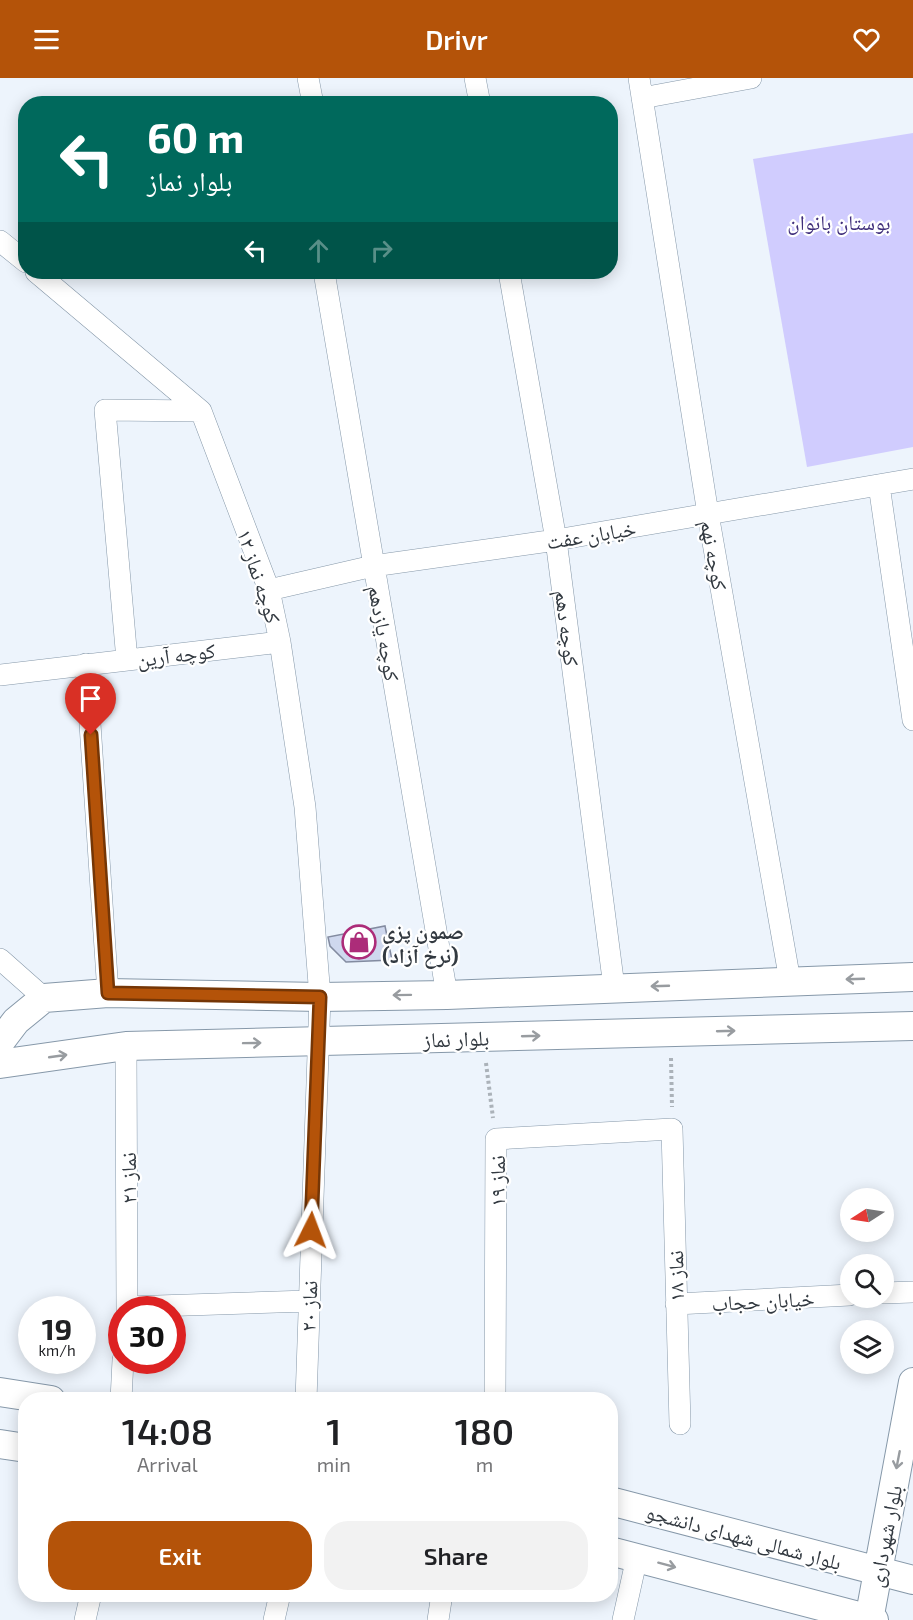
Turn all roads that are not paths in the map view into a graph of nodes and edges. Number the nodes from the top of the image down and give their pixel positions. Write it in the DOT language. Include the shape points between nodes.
graph roads {
  1 [pos="308,78"];
  2 [pos="475,78"];
  3 [pos="751,78"];
  4 [pos="641,88"];
  5 [pos="311,96"];
  6 [pos="478,96"];
  7 [pos="0,241"];
  8 [pos="18,256"];
  9 [pos="44,279"];
  10 [pos="325,279"];
  11 [pos="510,279"];
  12 [pos="201,411"];
  13 [pos="913,479"];
  14 [pos="879,484"];
  15 [pos="708,514"];
  16 [pos="556,540"];
  17 [pos="373,566"];
  18 [pos="269,590"];
  19 [pos="280,642"];
  20 [pos="127,660"];
  21 [pos="86,664"];
  22 [pos="0,675"];
  23 [pos="913,720"];
  24 [pos="0,959"];
  25 [pos="913,977"];
  26 [pos="790,981"];
  27 [pos="615,987"];
  28 [pos="108,993"];
  29 [pos="447,995"];
  30 [pos="320,997"];
  31 [pos="44,998"];
  32 [pos="913,1026"];
  33 [pos="0,1042"];
  34 [pos="319,1042"];
  35 [pos="126,1046"];
  36 [pos="0,1064"];
  37 [pos="672,1129"];
  38 [pos="913,1292"];
  39 [pos="894,1293"];
  40 [pos="127,1296"];
  41 [pos="840,1296"];
  42 [pos="308,1301"];
  43 [pos="676,1304"];
  44 [pos="186,1306"];
  45 [pos="122,1374"];
  46 [pos="913,1382"];
  47 [pos="0,1392"];
  48 [pos="121,1392"];
  49 [pos="306,1392"];
  50 [pos="495,1392"];
  51 [pos="18,1395"];
  52 [pos="680,1424"];
  53 [pos="0,1444"];
  54 [pos="18,1447"];
  55 [pos="618,1503"];
  56 [pos="624,1554"];
  57 [pos="877,1572"];
  58 [pos="913,1580"];
  59 [pos="89,1602"];
  60 [pos="278,1602"];
  61 [pos="441,1602"];
  62 [pos="86,1620"];
  63 [pos="274,1620"];
  64 [pos="438,1620"];
  65 [pos="623,1620"];
  66 [pos="870,1620"];
  1 -- 5 [label="street"];
  2 -- 6 [label="street"];
  3 -- 4 [label="street"];
  4 -- 15 [label="street, کوچه نهم"];
  7 -- 8 [label="street"];
  9 -- 12 [label="street, کوچه نماز ۱۲"];
  10 -- 17 [label="street, کوچه یازدهم"];
  11 -- 16 [label="street, کوچه دهم"];
  12 -- 18 [label="street, کوچه نماز ۱۲"];
  12 -- 20 [label="street" via="105,410"];
  13 -- 14 [label="street, خیابان عفت"];
  14 -- 15 [label="street, خیابان عفت"];
  14 -- 23 [label="street"];
  15 -- 16 [label="street, خیابان عفت"];
  15 -- 26 [label="street, کوچه نهم"];
  16 -- 17 [label="street, خیابان عفت"];
  16 -- 27 [label="street, کوچه دهم"];
  17 -- 18 [label="street, خیابان عفت"];
  17 -- 29 [label="street, کوچه یازدهم"];
  18 -- 19 [label="street, کوچه نماز ۱۲"];
  19 -- 20 [label="street, کوچه آرین"];
  19 -- 30 [label="street, کوچه نماز ۱۲" via="305,807"];
  20 -- 21 [label="street, کوچه آرین"];
  21 -- 22 [label="street, کوچه آرین"];
  21 -- 28 [label="street"];
  24 -- 31 [label="street"];
  25 -- 26 [label="main road, بلوار نماز, one-way"];
  26 -- 27 [label="main road, بلوار نماز, one-way"];
  27 -- 29 [label="main road, بلوار نماز"];
  28 -- 30 [label="main road, بلوار نماز"];
  28 -- 31 [label="main road, بلوار نماز"];
  29 -- 30 [label="main road, بلوار نماز, one-way"];
  30 -- 34 [label="street, نماز ۲۰"];
  31 -- 33 [label="main road" via="16,1021"];
  34 -- 32 [label="main road, بلوار نماز, one-way"];
  35 -- 34 [label="main road, بلوار نماز, one-way"];
  34 -- 42 [label="street, نماز ۲۰"];
  36 -- 35 [label="main road, بلوار نماز, one-way"];
  35 -- 40 [label="street, نماز ۲۱"];
  37 -- 43 [label="street, نماز ۱۸"];
  37 -- 50 [label="street, نماز ۱۹" via="496,1139"];
  38 -- 39 [label="street"];
  41 -- 43 [label="street, خیابان حجاب"];
  42 -- 44 [label="street"];
  42 -- 49 [label="street, نماز ۲۰"];
  43 -- 52 [label="street, نماز ۱۸"];
  45 -- 48 [label="street"];
  46 -- 57 [label="main road, بلوار شهرداری, one-way"];
  47 -- 51 [label="main road"];
  53 -- 54 [label="main road"];
  55 -- 57 [label="main road, بلوار شمالی شهدای دانشجو"];
  56 -- 65 [label="street"];
  56 -- 66 [label="main road, one-way"];
  57 -- 58 [label="main road, بلوار شمالی شهدای دانشجو"];
  57 -- 66 [label="main road, بلوار شهرداری"];
  59 -- 62 [label="street"];
  60 -- 63 [label="street"];
  61 -- 64 [label="street"];
}
